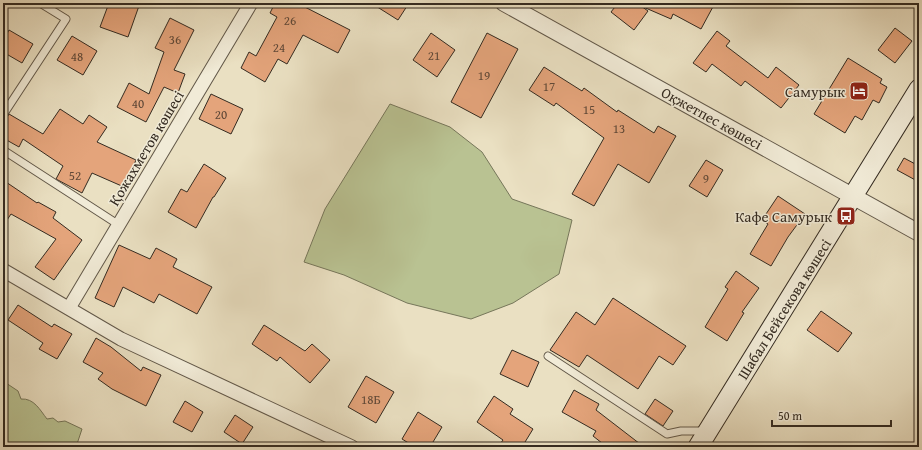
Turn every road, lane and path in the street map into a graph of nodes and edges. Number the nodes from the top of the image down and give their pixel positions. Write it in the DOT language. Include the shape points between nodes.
graph roads {
  1 [pos="40,3"];
  2 [pos="251,3"];
  3 [pos="504,3"];
  4 [pos="919,89"];
  5 [pos="3,115"];
  6 [pos="3,150"];
  7 [pos="854,196"];
  8 [pos="119,225"];
  9 [pos="919,233"];
  10 [pos="3,270"];
  11 [pos="69,308"];
  12 [pos="548,356"];
  13 [pos="703,439"];
  14 [pos="352,447"];
  1 -- 5 [label="lane" via="66,19"];
  2 -- 8 [label="street, Қожахметов көшесі"];
  3 -- 7 [label="street, Оқжетпес көшесі"];
  4 -- 7 [label="main road, Шабал Бейсекова көшесі"];
  6 -- 8 [label="lane"];
  7 -- 9 [label="street, Оқжетпес көшесі"];
  7 -- 13 [label="main road, Шабал Бейсекова көшесі"];
  8 -- 11 [label="street, Қожахметов көшесі"];
  10 -- 11 [label="street"];
  11 -- 14 [label="street" via="121,339"];
  12 -- 13 [label="lane" via="667,434 681,431"];
}
